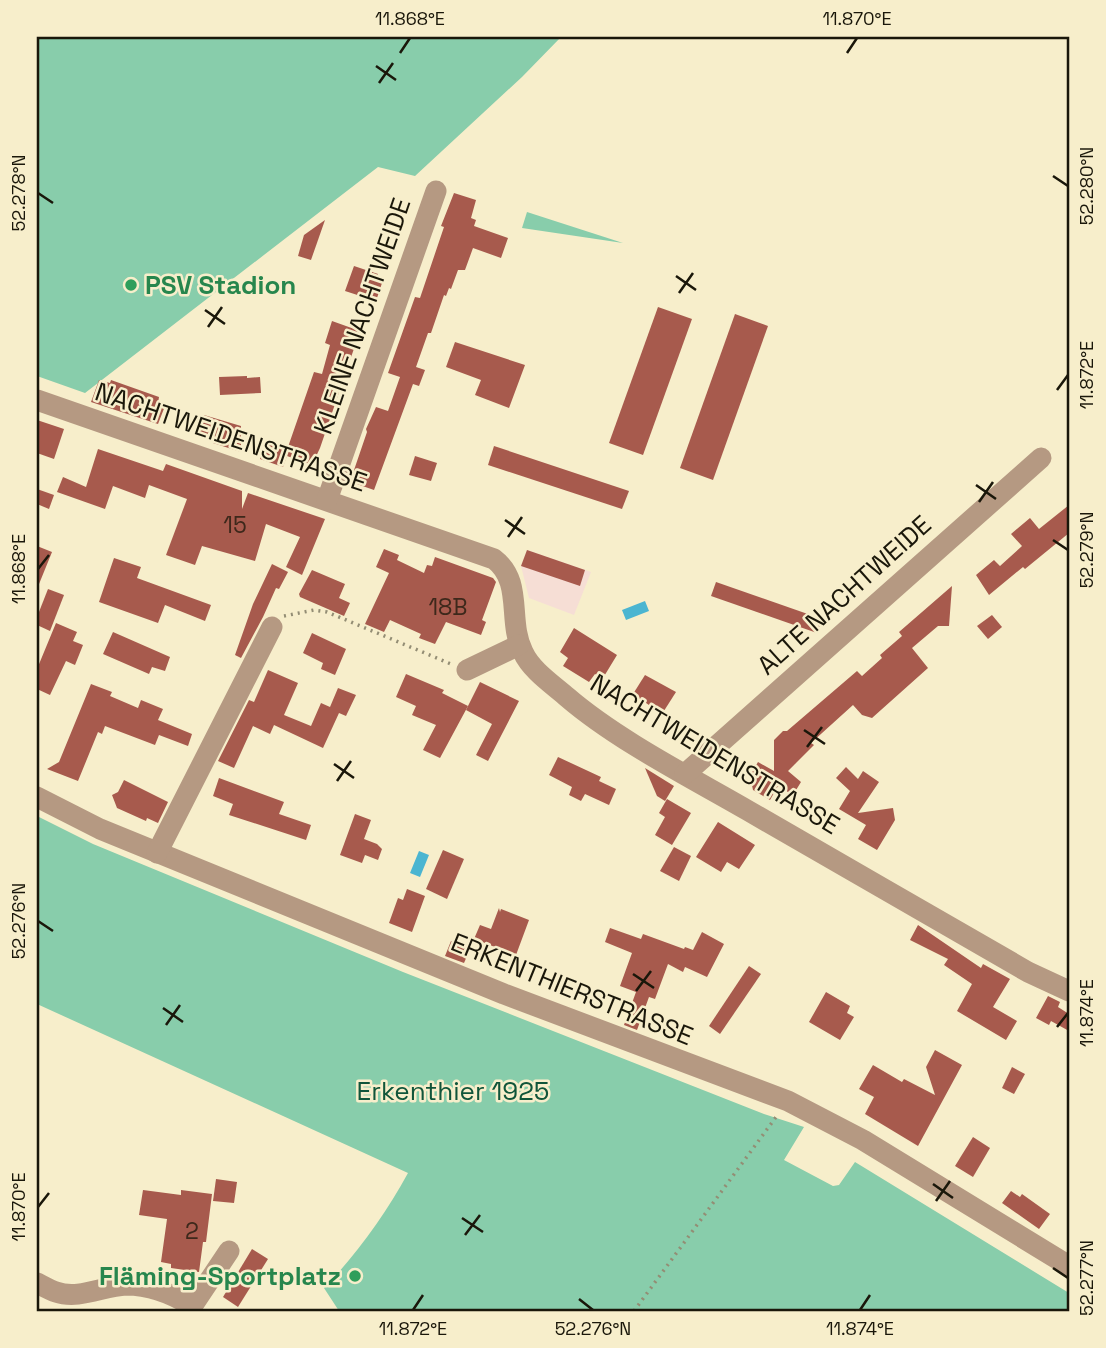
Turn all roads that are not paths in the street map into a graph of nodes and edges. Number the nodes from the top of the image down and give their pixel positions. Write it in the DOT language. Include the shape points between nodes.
graph roads {
  1 [pos="436,191"];
  2 [pos="37,400"];
  3 [pos="1041,458"];
  4 [pos="327,500"];
  5 [pos="272,627"];
  6 [pos="519,645"];
  7 [pos="467,670"];
  8 [pos="685,774"];
  9 [pos="37,797"];
  10 [pos="158,853"];
  11 [pos="1069,992"];
  12 [pos="229,1251"];
  13 [pos="1069,1266"];
  14 [pos="37,1283"];
  15 [pos="191,1309"];
  1 -- 4 [label="street, KLEINE NACHTWEIDE"];
  2 -- 4 [label="street, NACHTWEIDENSTRASSE"];
  3 -- 8 [label="street, ALTE NACHTWEIDE"];
  4 -- 6 [label="street, NACHTWEIDENSTRASSE" via="494,559 513,588"];
  5 -- 10 [label="street"];
  6 -- 7 [label="street"];
  6 -- 8 [label="street, NACHTWEIDENSTRASSE" via="533,666 593,717"];
  8 -- 11 [label="street, NACHTWEIDENSTRASSE"];
  9 -- 10 [label="street, ERKENTHIERSTRASSE"];
  10 -- 13 [label="street, ERKENTHIERSTRASSE" via="516,999 788,1101 875,1147"];
  12 -- 15 [label="street"];
  14 -- 15 [label="street" via="68,1294 124,1285 150,1287 178,1298"];
}
